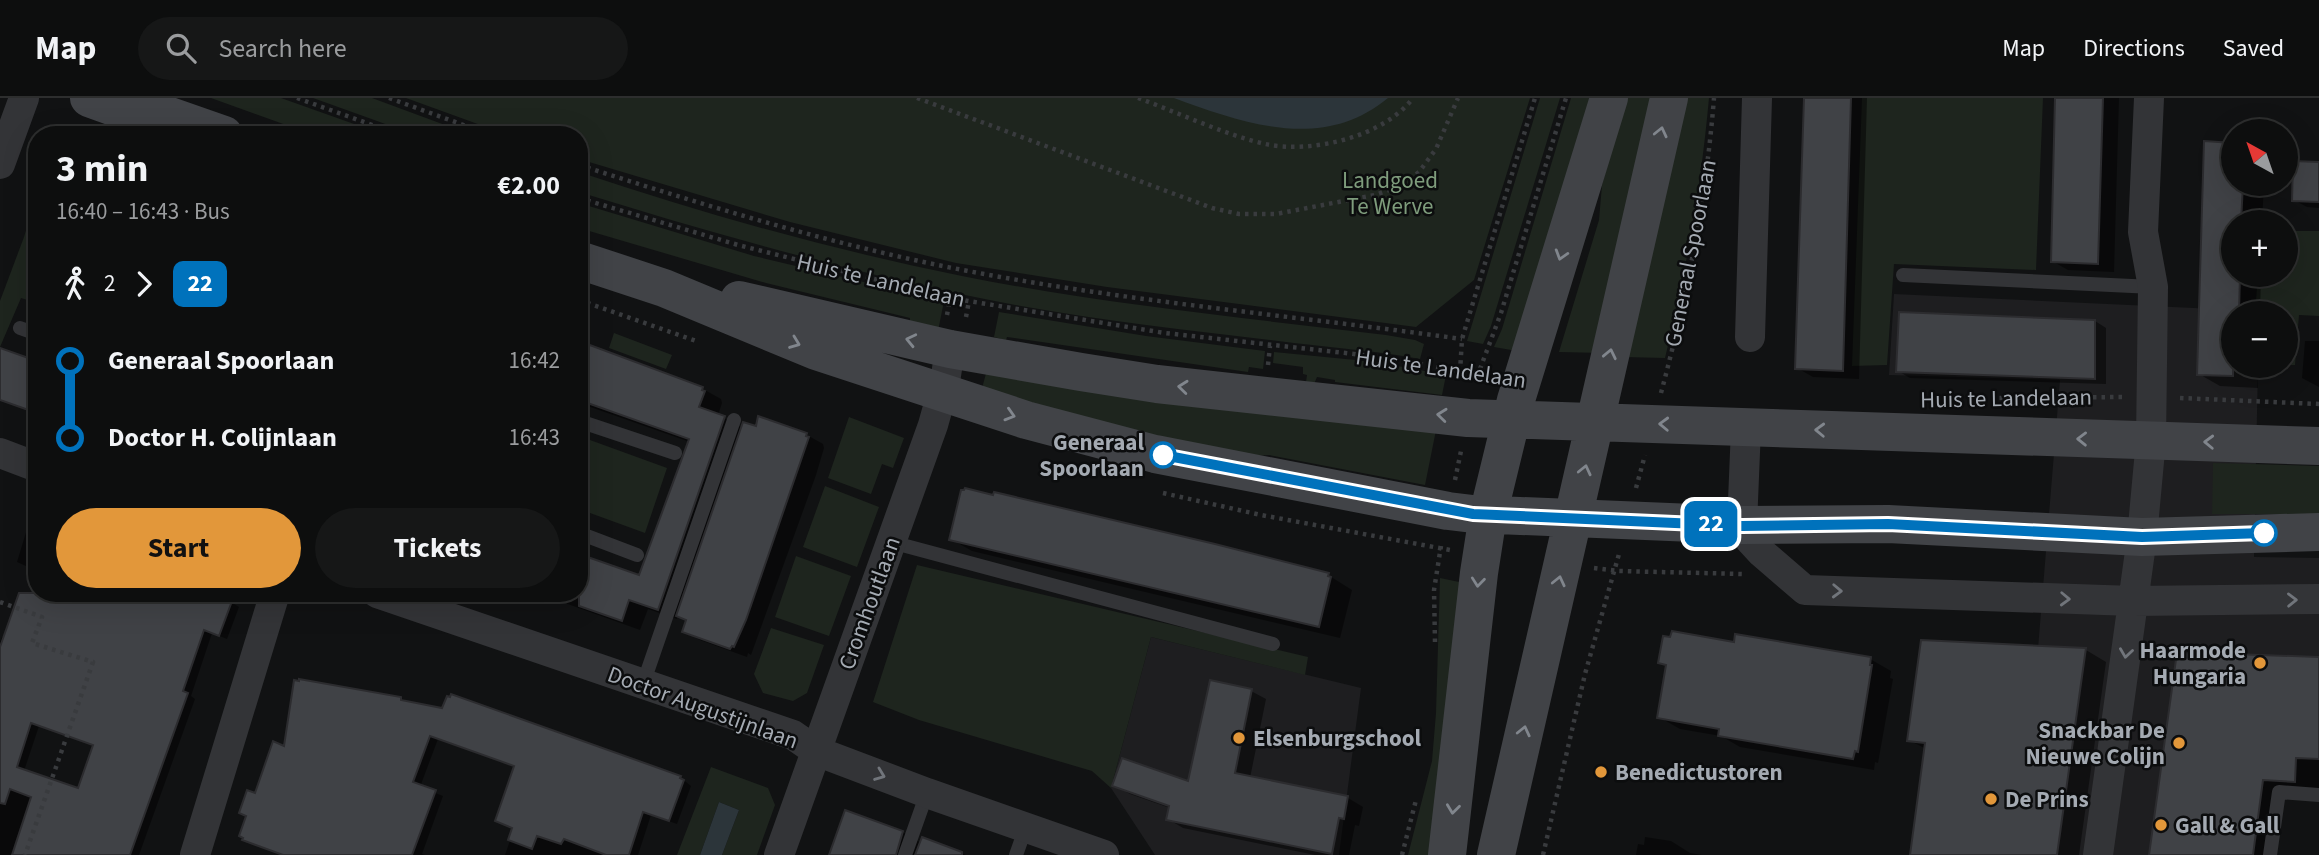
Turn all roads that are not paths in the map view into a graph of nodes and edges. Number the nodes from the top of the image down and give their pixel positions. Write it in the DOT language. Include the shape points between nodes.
graph roads {
  1 [pos="24,98"];
  2 [pos="89,98"];
  3 [pos="1609,98"];
  4 [pos="1669,98"];
  5 [pos="1757,98"];
  6 [pos="2149,98"];
  7 [pos="142,101"];
  8 [pos="202,126"];
  9 [pos="0,164"];
  10 [pos="588,263"];
  11 [pos="1903,275"];
  12 [pos="2153,287"];
  13 [pos="664,288"];
  14 [pos="20,328"];
  15 [pos="28,331"];
  16 [pos="1750,337"];
  17 [pos="950,349"];
  18 [pos="942,394"];
  19 [pos="734,420"];
  20 [pos="1510,420"];
  21 [pos="1596,421"];
  22 [pos="588,424"];
  23 [pos="1746,428"];
  24 [pos="2151,440"];
  25 [pos="2319,446"];
  26 [pos="675,453"];
  27 [pos="0,454"];
  28 [pos="28,464"];
  29 [pos="1488,515"];
  30 [pos="1573,519"];
  31 [pos="1742,526"];
  32 [pos="2319,532"];
  33 [pos="588,536"];
  34 [pos="2142,537"];
  35 [pos="891,542"];
  36 [pos="637,555"];
  37 [pos="2319,599"];
  38 [pos="2133,601"];
  39 [pos="272,602"];
  40 [pos="403,602"];
  41 [pos="1273,644"];
  42 [pos="643,684"];
  43 [pos="816,751"];
  44 [pos="927,793"];
  45 [pos="2319,795"];
  46 [pos="1026,827"];
  47 [pos="195,855"];
  48 [pos="779,855"];
  49 [pos="905,855"];
  50 [pos="1016,855"];
  51 [pos="1104,855"];
  52 [pos="1447,855"];
  53 [pos="1496,855"];
  54 [pos="2098,855"];
  55 [pos="2270,855"];
  1 -- 9 [label="street"];
  2 -- 7 [label="street" via="114,107"];
  3 -- 20 [label="street, one-way"];
  21 -- 4 [label="street, one-way"];
  5 -- 16 [label="street, Generaal Spoorlaan"];
  6 -- 12 [label="street" via="2143,232"];
  7 -- 8 [label="street"];
  10 -- 13 [label="street, Huis te Landelaan"];
  11 -- 12 [label="lane"];
  12 -- 24 [label="street"];
  17 -- 13 [label="street, Huis te Landelaan, one-way" via="712,293"];
  13 -- 18 [label="street, Huis te Landelaan, one-way" via="786,340"];
  14 -- 15 [label="lane"];
  17 -- 18 [label="street, Cromhoutlaan"];
  20 -- 17 [label="street, Huis te Landelaan, one-way" via="1157,384"];
  18 -- 29 [label="street, Huis te Landelaan, one-way" via="1105,442 1448,511"];
  18 -- 35 [label="street, Cromhoutlaan"];
  19 -- 42 [label="lane"];
  20 -- 21 [label="street, Huis te Landelaan"];
  20 -- 29 [label="street"];
  23 -- 21 [label="street, Huis te Landelaan, one-way" via="1659,398"];
  30 -- 21 [label="street, one-way"];
  22 -- 26 [label="lane"];
  24 -- 23 [label="street, Huis te Landelaan, one-way"];
  23 -- 31 [label="street"];
  25 -- 24 [label="street, Huis te Landelaan, one-way"];
  24 -- 34 [label="street"];
  27 -- 28 [label="street"];
  29 -- 30 [label="street, Huis te Landelaan"];
  29 -- 52 [label="street, one-way"];
  30 -- 31 [label="street, Huis te Landelaan"];
  53 -- 30 [label="street, one-way"];
  31 -- 34 [label="street, Huis te Landelaan" via="1888,524"];
  31 -- 38 [label="street, one-way" via="1762,553 1805,590"];
  32 -- 34 [label="street, Huis te Landelaan"];
  33 -- 36 [label="lane"];
  34 -- 38 [label="street"];
  35 -- 41 [label="lane"];
  35 -- 43 [label="street, Cromhoutlaan"];
  38 -- 37 [label="street, one-way"];
  38 -- 54 [label="street, one-way"];
  39 -- 47 [label="street"];
  40 -- 42 [label="street, Doctor Augustijnlaan"];
  42 -- 43 [label="street, Doctor Augustijnlaan" via="793,734"];
  43 -- 44 [label="street, Doctor Augustijnlaan, one-way"];
  43 -- 48 [label="street, Cromhoutlaan"];
  44 -- 46 [label="street, Doctor Augustijnlaan"];
  44 -- 49 [label="lane"];
  45 -- 55 [label="lane" via="2279,792"];
  46 -- 50 [label="lane"];
  46 -- 51 [label="street, Doctor Augustijnlaan"];
}
